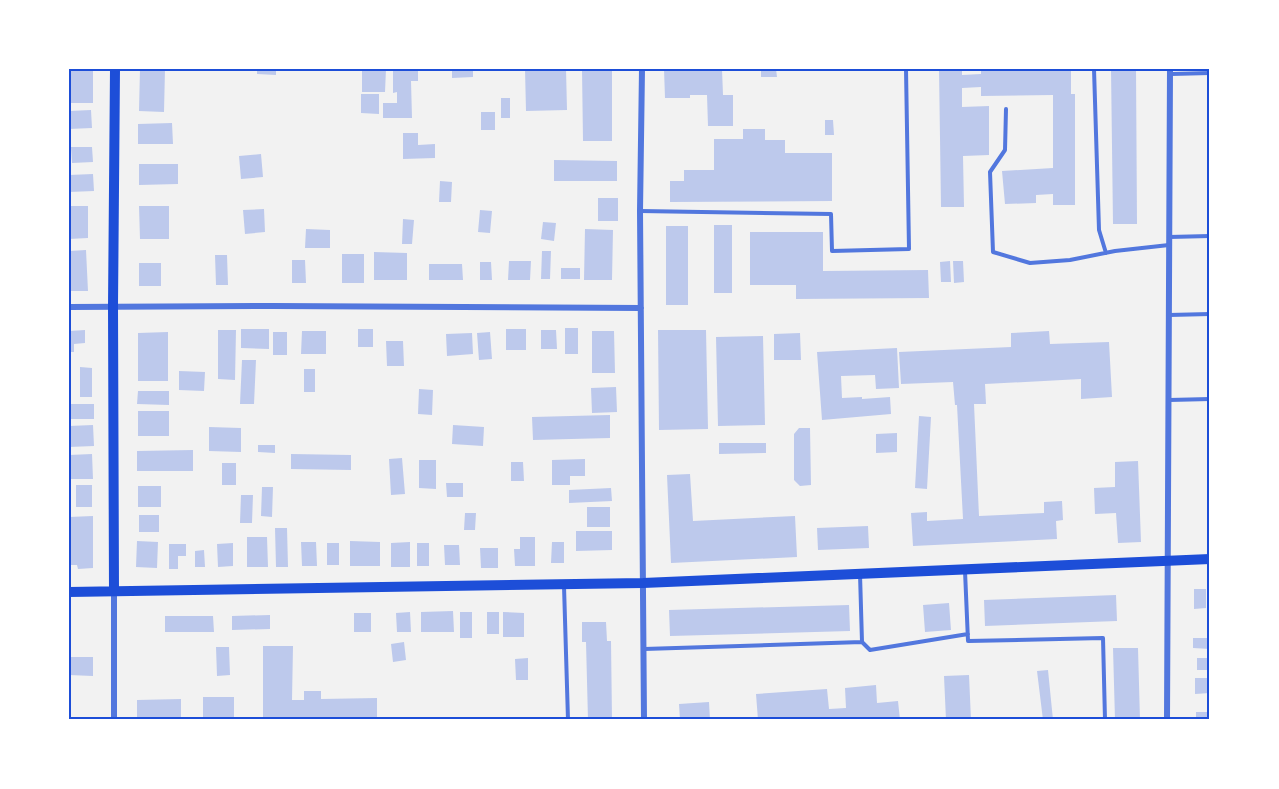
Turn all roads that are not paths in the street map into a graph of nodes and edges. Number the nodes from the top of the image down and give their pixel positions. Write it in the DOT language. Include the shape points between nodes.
graph roads {
  1 [pos="115,69"];
  2 [pos="642,69"];
  3 [pos="906,69"];
  4 [pos="1094,69"];
  5 [pos="1170,71"];
  6 [pos="1210,73"];
  7 [pos="1006,109"];
  8 [pos="640,211"];
  9 [pos="1210,236"];
  10 [pos="1169,237"];
  11 [pos="1170,245"];
  12 [pos="1106,253"];
  13 [pos="113,306"];
  14 [pos="69,307"];
  15 [pos="641,308"];
  16 [pos="1210,314"];
  17 [pos="1169,315"];
  18 [pos="1210,399"];
  19 [pos="1168,400"];
  20 [pos="1210,559"];
  21 [pos="1167,561"];
  22 [pos="965,569"];
  23 [pos="860,574"];
  24 [pos="643,583"];
  25 [pos="564,584"];
  26 [pos="69,591"];
  27 [pos="114,591"];
  28 [pos="968,634"];
  29 [pos="862,642"];
  30 [pos="644,649"];
  31 [pos="114,720"];
  32 [pos="568,720"];
  33 [pos="644,720"];
  34 [pos="1105,720"];
  35 [pos="1167,720"];
  1 -- 13 [label="main road"];
  2 -- 8 [label="street"];
  3 -- 8 [label="lane" via="909,249 832,251 831,214"];
  4 -- 12 [label="lane" via="1099,230"];
  5 -- 6 [label="lane"];
  5 -- 10 [label="street"];
  7 -- 12 [label="lane" via="1005,150 990,172 993,252 1030,263"];
  8 -- 15 [label="street"];
  9 -- 10 [label="lane"];
  10 -- 11 [label="street"];
  11 -- 12 [label="lane"];
  11 -- 17 [label="street"];
  13 -- 14 [label="street"];
  13 -- 15 [label="street"];
  13 -- 27 [label="main road"];
  15 -- 24 [label="street"];
  16 -- 17 [label="lane"];
  17 -- 19 [label="street"];
  18 -- 19 [label="lane"];
  19 -- 21 [label="street"];
  20 -- 21 [label="main road"];
  21 -- 22 [label="main road"];
  21 -- 35 [label="street"];
  22 -- 23 [label="main road"];
  22 -- 28 [label="lane"];
  23 -- 24 [label="main road"];
  23 -- 29 [label="lane"];
  24 -- 25 [label="main road"];
  24 -- 30 [label="street"];
  25 -- 27 [label="main road"];
  25 -- 32 [label="lane"];
  26 -- 27 [label="main road"];
  27 -- 31 [label="street"];
  28 -- 29 [label="lane" via="870,650"];
  28 -- 34 [label="lane" via="968,641 1103,638"];
  29 -- 30 [label="lane"];
  30 -- 33 [label="street"];
}
